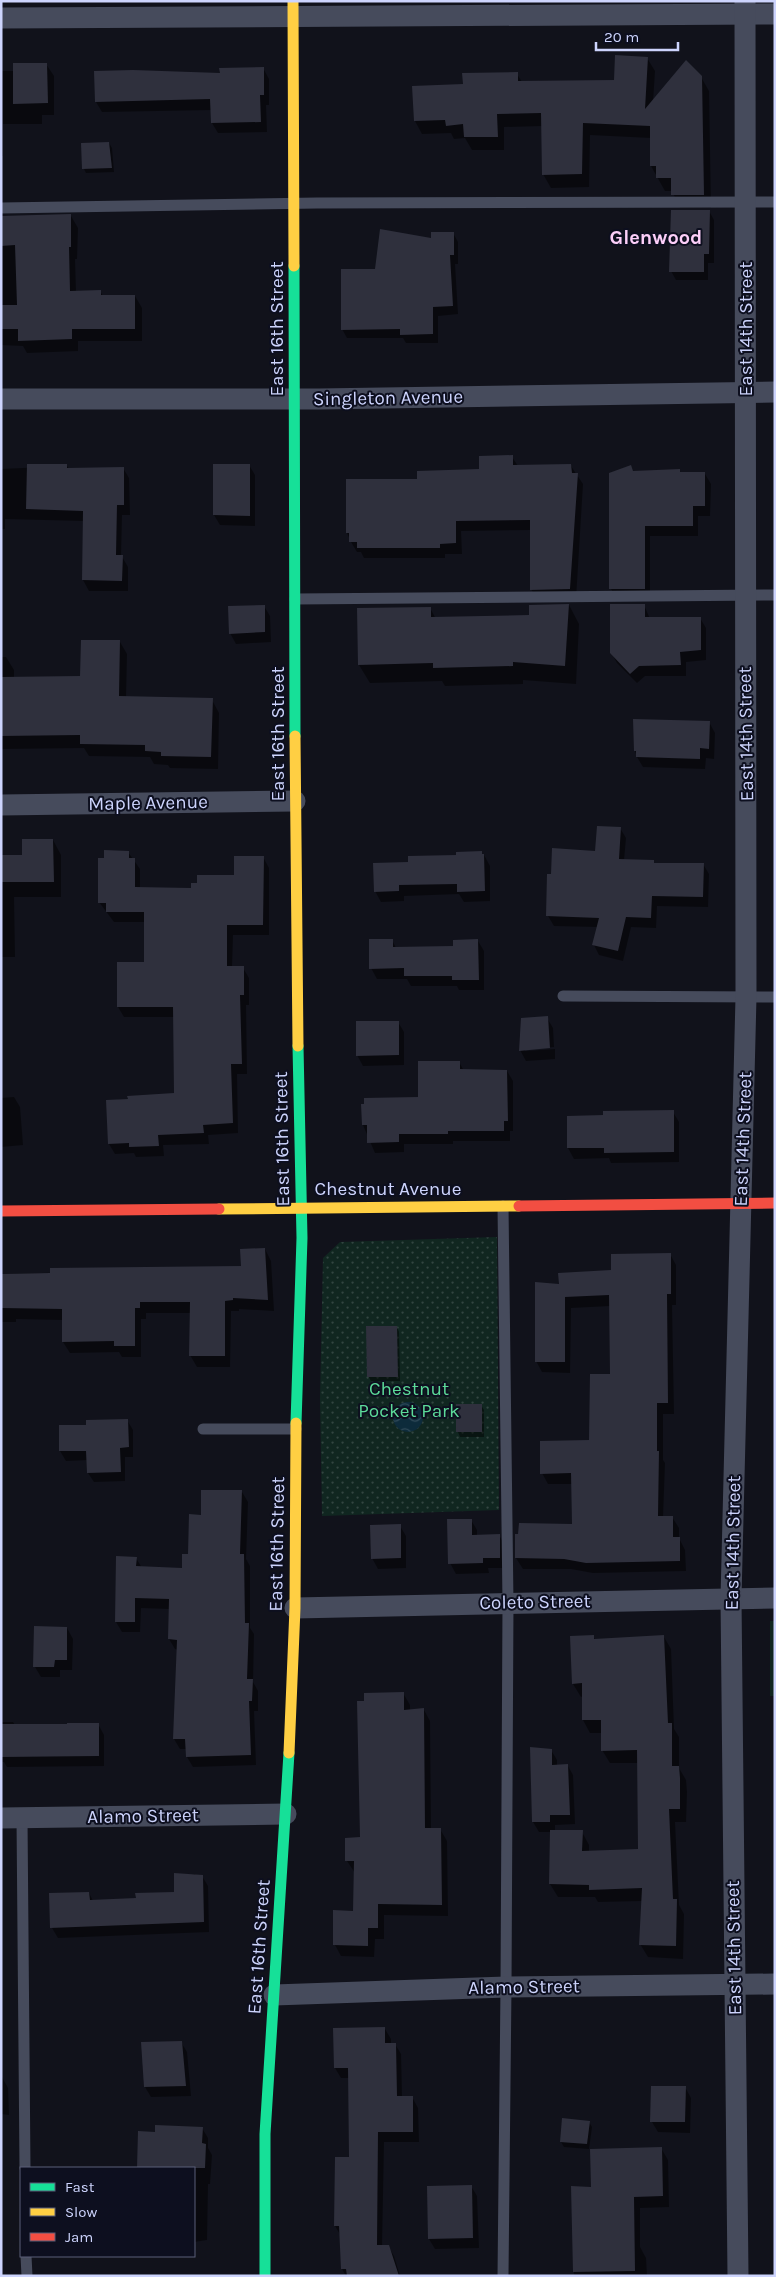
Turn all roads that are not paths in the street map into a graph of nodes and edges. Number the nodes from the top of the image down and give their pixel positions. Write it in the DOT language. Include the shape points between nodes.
graph roads {
  1 [pos="293,8"];
  2 [pos="745,8"];
  3 [pos="775,14"];
  4 [pos="1,18"];
  5 [pos="746,202"];
  6 [pos="775,202"];
  7 [pos="294,204"];
  8 [pos="1,208"];
  9 [pos="745,392"];
  10 [pos="775,392"];
  11 [pos="1,399"];
  12 [pos="294,399"];
  13 [pos="775,594"];
  14 [pos="745,595"];
  15 [pos="295,599"];
  16 [pos="295,801"];
  17 [pos="1,805"];
  18 [pos="563,996"];
  19 [pos="746,997"];
  20 [pos="775,997"];
  21 [pos="741,1202"];
  22 [pos="775,1203"];
  23 [pos="503,1206"];
  24 [pos="300,1207"];
  25 [pos="1,1211"];
  26 [pos="203,1429"];
  27 [pos="296,1429"];
  28 [pos="731,1598"];
  29 [pos="775,1598"];
  30 [pos="508,1603"];
  31 [pos="295,1608"];
  32 [pos="286,1814"];
  33 [pos="11,1818"];
  34 [pos="735,1984"];
  35 [pos="775,1984"];
  36 [pos="506,1987"];
  37 [pos="274,1995"];
  38 [pos="26,2167"];
  39 [pos="26,2257"];
  40 [pos="27,2276"];
  41 [pos="265,2276"];
  42 [pos="503,2276"];
  43 [pos="738,2276"];
  1 -- 2 [label="street"];
  1 -- 4 [label="street"];
  1 -- 7 [label="street, East 16th Street"];
  2 -- 3 [label="street"];
  2 -- 5 [label="street, East 14th Street"];
  5 -- 6 [label="lane"];
  5 -- 7 [label="lane"];
  5 -- 9 [label="street, East 14th Street"];
  7 -- 8 [label="lane"];
  7 -- 12 [label="street, East 16th Street"];
  9 -- 10 [label="street, Singleton Avenue"];
  9 -- 12 [label="street, Singleton Avenue"];
  9 -- 14 [label="street, East 14th Street"];
  11 -- 12 [label="street, Singleton Avenue"];
  12 -- 15 [label="street, East 16th Street"];
  13 -- 14 [label="lane"];
  14 -- 15 [label="lane"];
  14 -- 19 [label="street, East 14th Street"];
  15 -- 16 [label="street, East 16th Street"];
  16 -- 17 [label="street, Maple Avenue"];
  16 -- 24 [label="street, East 16th Street"];
  18 -- 19 [label="lane"];
  19 -- 20 [label="lane"];
  19 -- 21 [label="street, East 14th Street"];
  21 -- 22 [label="street, Chestnut Avenue"];
  21 -- 23 [label="street, Chestnut Avenue"];
  21 -- 28 [label="street, East 14th Street"];
  23 -- 24 [label="street, Chestnut Avenue"];
  23 -- 30 [label="lane"];
  24 -- 25 [label="street, Chestnut Avenue"];
  24 -- 27 [label="street, East 16th Street" via="302,1238"];
  26 -- 27 [label="lane"];
  27 -- 31 [label="street, East 16th Street"];
  28 -- 29 [label="street, Coleto Street"];
  28 -- 30 [label="street, Coleto Street"];
  28 -- 34 [label="street, East 14th Street"];
  30 -- 31 [label="street, Coleto Street"];
  30 -- 36 [label="lane"];
  31 -- 32 [label="street, East 16th Street"];
  32 -- 33 [label="street, Alamo Street"];
  32 -- 37 [label="street, East 16th Street"];
  33 -- 38 [label="lane"];
  34 -- 35 [label="street, Alamo Street"];
  34 -- 36 [label="street, Alamo Street"];
  34 -- 43 [label="street, East 14th Street"];
  36 -- 37 [label="street, Alamo Street"];
  36 -- 42 [label="lane"];
  37 -- 41 [label="street, East 16th Street" via="265,2134"];
  39 -- 40 [label="lane"];
}
